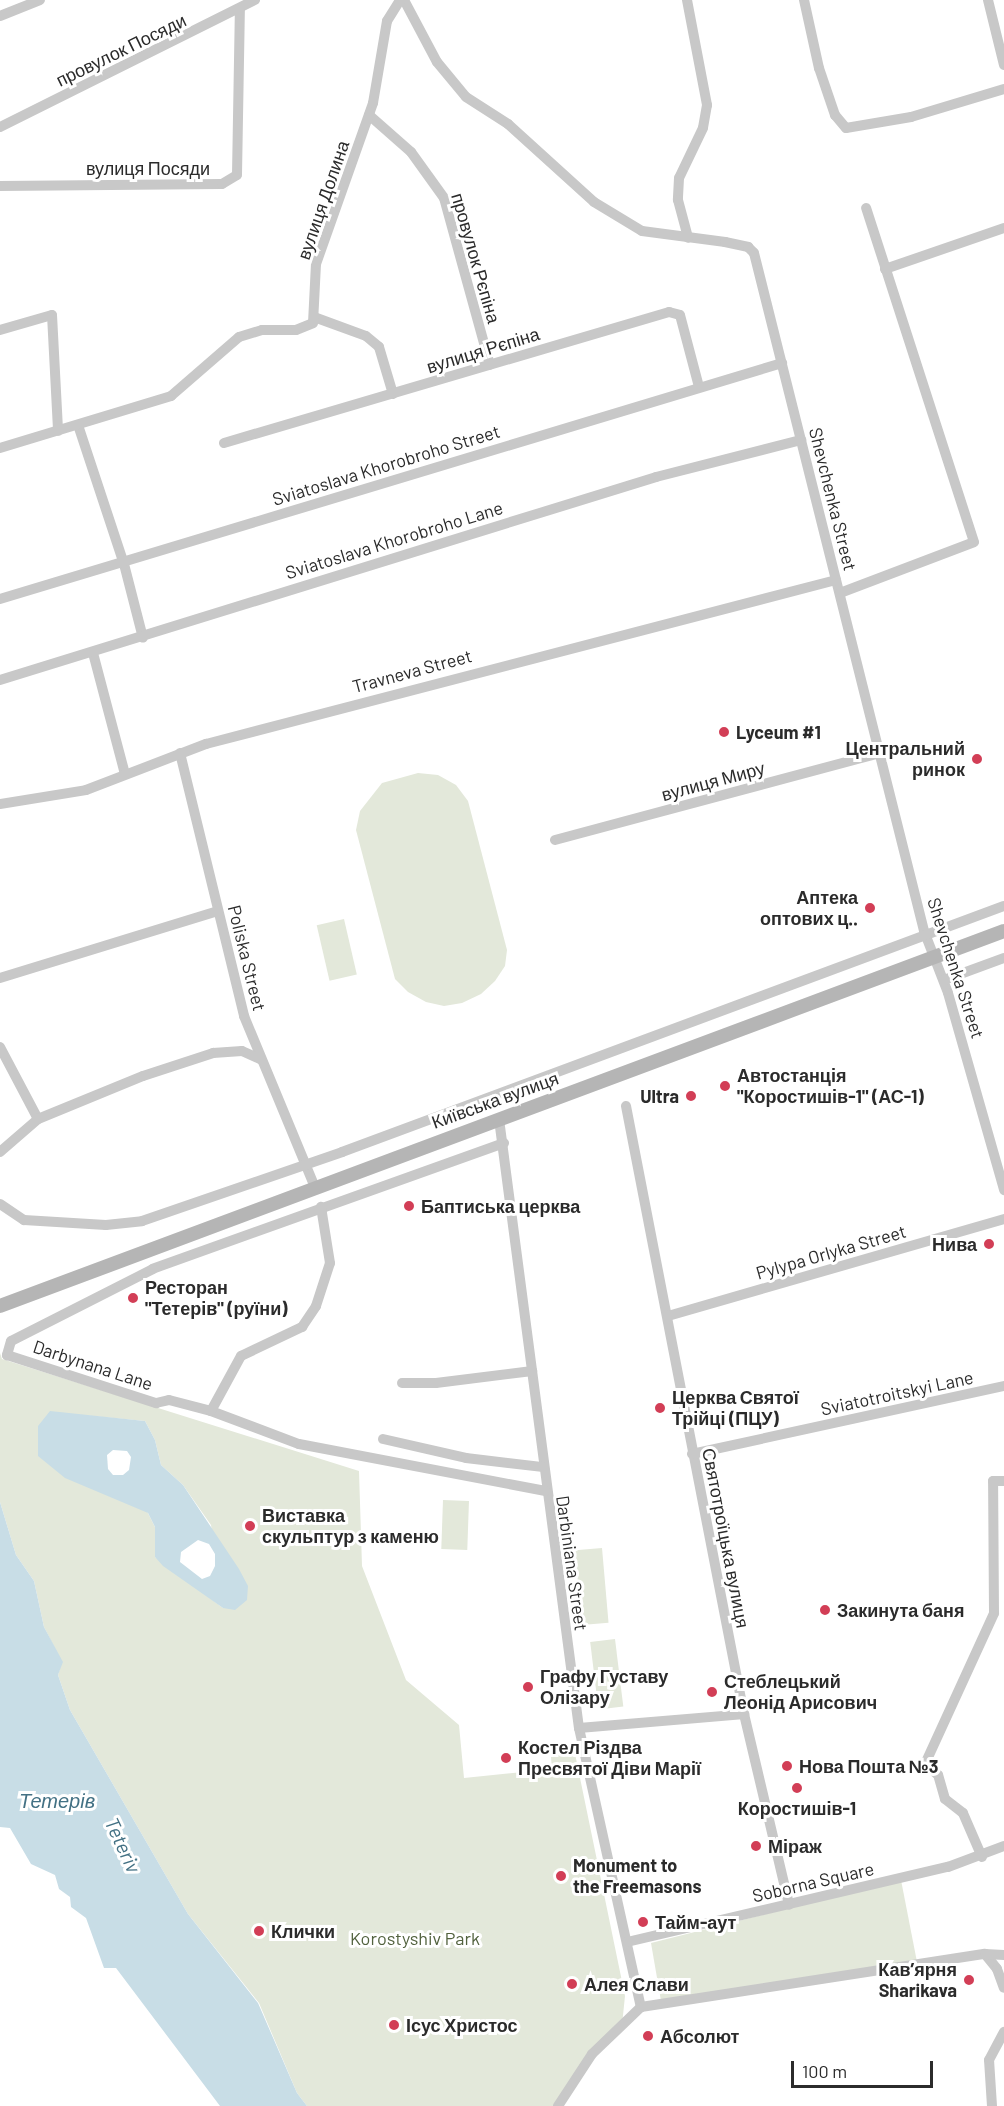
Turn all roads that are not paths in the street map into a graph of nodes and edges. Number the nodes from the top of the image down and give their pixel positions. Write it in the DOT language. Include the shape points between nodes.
graph roads {
  1 [pos="40,0"];
  2 [pos="255,0"];
  3 [pos="402,0"];
  4 [pos="687,0"];
  5 [pos="804,0"];
  6 [pos="988,0"];
  7 [pos="240,10"];
  8 [pos="0,16"];
  9 [pos="1004,65"];
  10 [pos="1004,89"];
  11 [pos="369,115"];
  12 [pos="0,127"];
  13 [pos="0,186"];
  14 [pos="866,208"];
  15 [pos="1004,228"];
  16 [pos="687,238"];
  17 [pos="885,268"];
  18 [pos="314,317"];
  19 [pos="0,330"];
  20 [pos="782,363"];
  21 [pos="490,365"];
  22 [pos="699,387"];
  23 [pos="393,394"];
  24 [pos="78,425"];
  25 [pos="58,431"];
  26 [pos="801,440"];
  27 [pos="224,443"];
  28 [pos="0,448"];
  29 [pos="124,564"];
  30 [pos="836,580"];
  31 [pos="840,593"];
  32 [pos="0,599"];
  33 [pos="143,638"];
  34 [pos="93,653"];
  35 [pos="0,680"];
  36 [pos="180,753"];
  37 [pos="879,753"];
  38 [pos="125,774"];
  39 [pos="0,804"];
  40 [pos="555,840"];
  41 [pos="1004,906"];
  42 [pos="218,911"];
  43 [pos="1004,931"];
  44 [pos="926,935"];
  45 [pos="934,957"];
  46 [pos="1004,958"];
  47 [pos="0,978"];
  48 [pos="944,981"];
  49 [pos="0,1047"];
  50 [pos="260,1059"];
  51 [pos="626,1106"];
  52 [pos="38,1119"];
  53 [pos="499,1119"];
  54 [pos="504,1143"];
  55 [pos="0,1152"];
  56 [pos="304,1164"];
  57 [pos="315,1187"];
  58 [pos="1004,1190"];
  59 [pos="0,1204"];
  60 [pos="321,1207"];
  61 [pos="1004,1219"];
  62 [pos="0,1306"];
  63 [pos="668,1316"];
  64 [pos="532,1371"];
  65 [pos="402,1383"];
  66 [pos="1004,1386"];
  67 [pos="211,1411"];
  68 [pos="383,1439"];
  69 [pos="692,1454"];
  70 [pos="543,1467"];
  71 [pos="1004,1481"];
  72 [pos="546,1491"];
  73 [pos="744,1714"];
  74 [pos="579,1728"];
  75 [pos="1004,1846"];
  76 [pos="982,1857"];
  77 [pos="789,1905"];
  78 [pos="627,1942"];
  79 [pos="985,1954"];
  80 [pos="1004,1955"];
  81 [pos="1004,1988"];
  82 [pos="641,2007"];
  83 [pos="1004,2032"];
  84 [pos="558,2106"];
  85 [pos="992,2106"];
  1 -- 8 [label="street"];
  2 -- 7 [label="street, провулок Посяди"];
  3 -- 11 [label="street, вулиця Долина" via="387,21"];
  3 -- 16 [label="street, Shevchenka Street" via="437,62 466,97 508,124 594,202 620,220 642,231"];
  4 -- 16 [label="street" via="707,105 703,128 679,178 678,200"];
  5 -- 10 [label="street" via="819,68 835,115 846,129 910,117"];
  6 -- 9 [label="street"];
  7 -- 12 [label="street, провулок Посяди"];
  7 -- 13 [label="street, вулиця Посяди" via="237,175 222,184"];
  11 -- 18 [label="street, вулиця Долина" via="316,264"];
  11 -- 21 [label="street, провулок Рєпіна" via="411,152 444,198"];
  14 -- 17 [label="street"];
  15 -- 17 [label="street"];
  16 -- 20 [label="street, Shevchenka Street" via="740,245 754,253"];
  17 -- 31 [label="street" via="974,542"];
  18 -- 23 [label="street" via="366,336 379,347"];
  18 -- 24 [label="street" via="313,323 296,330 262,330 239,337 171,396"];
  19 -- 25 [label="street" via="52,315"];
  20 -- 22 [label="street, Sviatoslava Khorobroho Street"];
  20 -- 26 [label="street, Shevchenka Street"];
  21 -- 22 [label="street, вулиця Рєпіна" via="669,312 680,315"];
  21 -- 23 [label="street, вулиця Рєпіна"];
  22 -- 29 [label="street, Sviatoslava Khorobroho Street"];
  23 -- 27 [label="street, вулиця Рєпіна"];
  24 -- 25 [label="street"];
  24 -- 29 [label="street"];
  25 -- 28 [label="street"];
  26 -- 30 [label="street, Shevchenka Street"];
  26 -- 33 [label="street, Sviatoslava Khorobroho Lane" via="656,477"];
  29 -- 32 [label="street, Sviatoslava Khorobroho Street"];
  29 -- 33 [label="street"];
  30 -- 31 [label="street, Shevchenka Street"];
  30 -- 36 [label="street, Travneva Street" via="473,671"];
  31 -- 37 [label="street, Shevchenka Street"];
  33 -- 34 [label="street, Sviatoslava Khorobroho Lane"];
  34 -- 35 [label="street, Sviatoslava Khorobroho Lane"];
  34 -- 38 [label="street"];
  36 -- 38 [label="street, Travneva Street"];
  36 -- 42 [label="street, Poliska Street"];
  37 -- 40 [label="street, вулиця Миру"];
  37 -- 44 [label="street, Shevchenka Street"];
  38 -- 39 [label="street, Travneva Street" via="86,790"];
  41 -- 44 [label="street, Київська вулиця"];
  42 -- 47 [label="street"];
  42 -- 50 [label="street, Poliska Street" via="244,1016"];
  43 -- 45 [label="main road, Київська вулиця"];
  44 -- 45 [label="street, Shevchenka Street"];
  44 -- 56 [label="street, Київська вулиця"];
  45 -- 48 [label="street, Shevchenka Street"];
  45 -- 53 [label="main road, Київська вулиця"];
  46 -- 48 [label="street"];
  48 -- 58 [label="street, Shevchenka Street"];
  49 -- 52 [label="street"];
  50 -- 52 [label="street" via="242,1051 213,1053 143,1076"];
  50 -- 56 [label="street, Poliska Street"];
  51 -- 63 [label="street, Святотроїцька вулиця"];
  52 -- 55 [label="street"];
  53 -- 54 [label="street, Darbiniana Street"];
  53 -- 57 [label="main road, Київська вулиця"];
  54 -- 60 [label="street"];
  54 -- 64 [label="street, Darbiniana Street"];
  56 -- 57 [label="street, Poliska Street"];
  56 -- 59 [label="street, Київська вулиця" via="142,1221 69,1224 24,1220"];
  57 -- 62 [label="main road, Київська вулиця"];
  60 -- 67 [label="street" via="330,1263 315,1306 302,1327 242,1356"];
  60 -- 67 [label="street, Darbynana Lane" via="153,1269 11,1341 7,1355 156,1403 169,1400"];
  61 -- 63 [label="street, Pylypa Orlyka Street"];
  63 -- 69 [label="street, Святотроїцька вулиця"];
  64 -- 65 [label="street" via="436,1383"];
  64 -- 70 [label="street, Darbiniana Street"];
  66 -- 69 [label="street, Sviatotroitskyi Lane"];
  67 -- 72 [label="street, Darbynana Lane" via="299,1444"];
  68 -- 70 [label="street" via="466,1458"];
  69 -- 73 [label="street, Святотроїцька вулиця"];
  70 -- 72 [label="street, Darbiniana Street"];
  71 -- 76 [label="street" via="993,1481 994,1613 925,1764 938,1775 945,1799 963,1813"];
  72 -- 74 [label="street, Darbiniana Street"];
  73 -- 74 [label="street"];
  73 -- 77 [label="street, Святотроїцька вулиця"];
  74 -- 78 [label="street, Darbiniana Street"];
  75 -- 76 [label="street, Soborna Square"];
  76 -- 77 [label="street, Soborna Square"];
  77 -- 78 [label="street, Soborna Square"];
  78 -- 82 [label="street, Darbiniana Street"];
  79 -- 80 [label="street"];
  79 -- 81 [label="street" via="997,1969"];
  79 -- 82 [label="street"];
  82 -- 84 [label="street" via="592,2054"];
  83 -- 85 [label="street" via="989,2060"];
}
